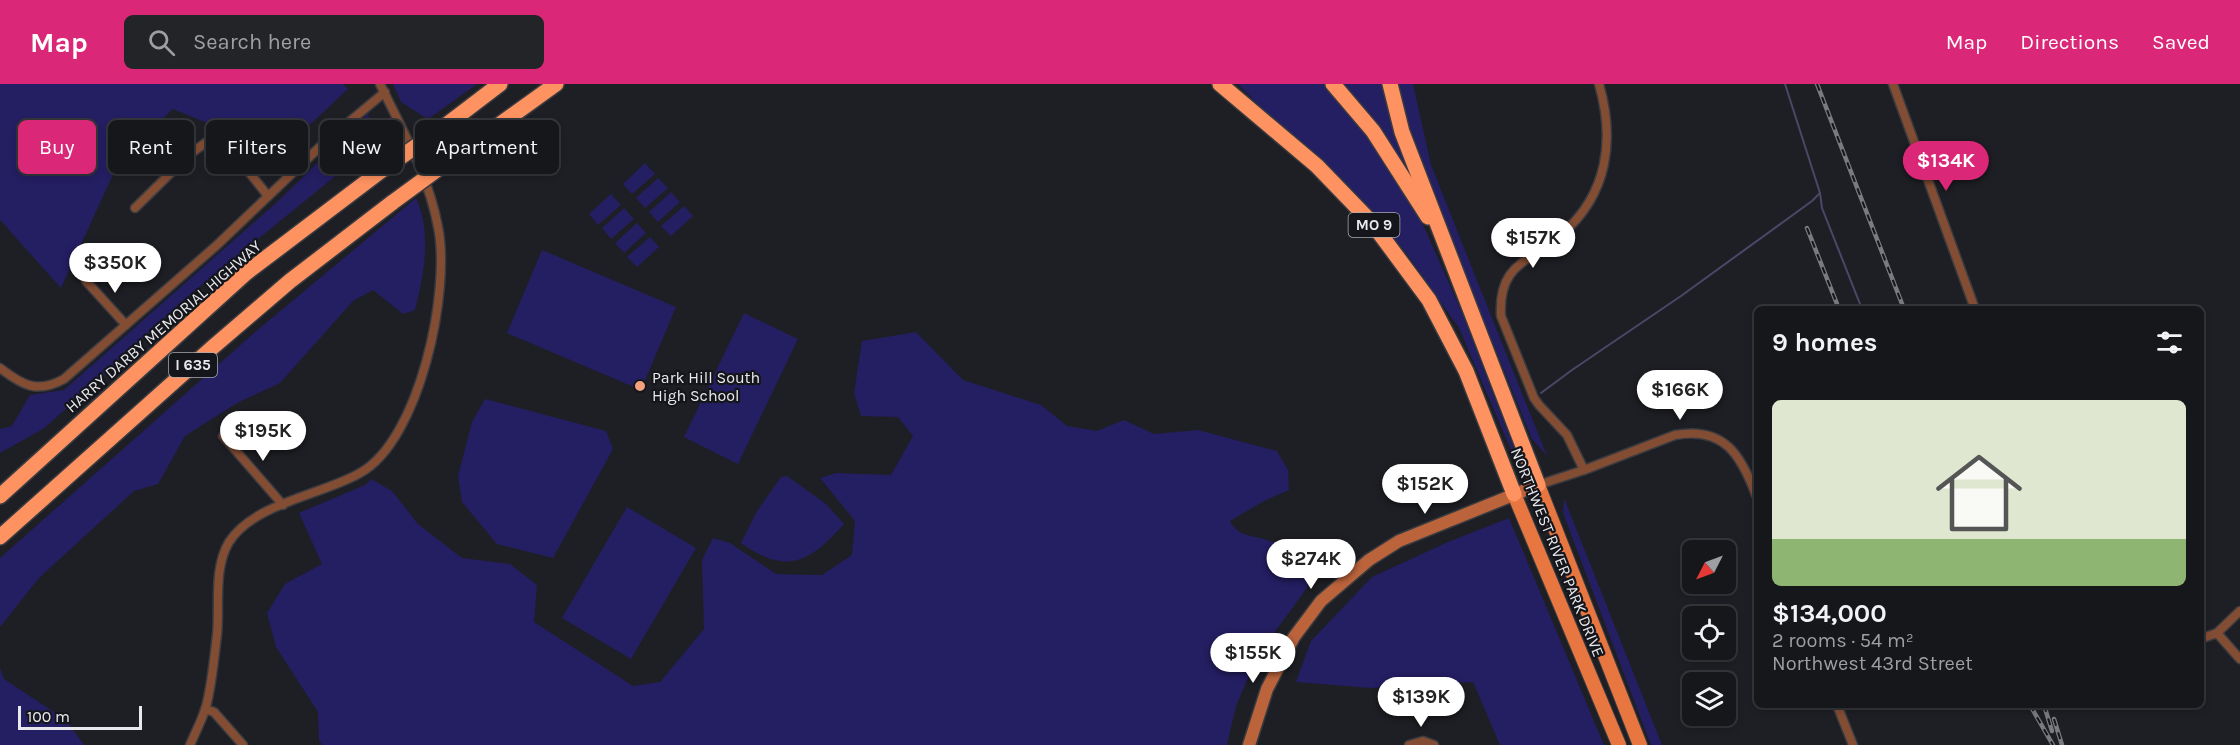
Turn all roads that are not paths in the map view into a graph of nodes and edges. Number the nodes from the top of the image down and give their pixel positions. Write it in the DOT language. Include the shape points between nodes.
graph roads {
  1 [pos="500,84"];
  2 [pos="556,84"];
  3 [pos="1220,84"];
  4 [pos="1226,84"];
  5 [pos="1333,84"];
  6 [pos="1390,84"];
  7 [pos="1599,84"];
  8 [pos="1893,84"];
  9 [pos="383,88"];
  10 [pos="1247,107"];
  11 [pos="268,196"];
  12 [pos="135,208"];
  13 [pos="1444,243"];
  14 [pos="86,281"];
  15 [pos="1974,306"];
  16 [pos="126,325"];
  17 [pos="0,368"];
  18 [pos="223,436"];
  19 [pos="1584,470"];
  20 [pos="1538,485"];
  21 [pos="1754,490"];
  22 [pos="1514,494"];
  23 [pos="0,496"];
  24 [pos="283,505"];
  25 [pos="0,537"];
  26 [pos="2240,611"];
  27 [pos="2217,633"];
  28 [pos="2204,638"];
  29 [pos="2240,659"];
  30 [pos="1838,708"];
  31 [pos="205,709"];
  32 [pos="190,745"];
  33 [pos="243,745"];
  34 [pos="1249,745"];
  35 [pos="1410,745"];
  36 [pos="1434,745"];
  37 [pos="1619,745"];
  38 [pos="1640,745"];
  39 [pos="1853,745"];
  1 -- 23 [label="highway, HARRY DARBY MEMORIAL HIGHWAY / I 635, bridge" via="246,273"];
  2 -- 25 [label="highway, I 635, bridge" via="290,281"];
  3 -- 10 [label="highway, MO 9"];
  4 -- 10 [label="highway"];
  5 -- 13 [label="highway, MO 9" via="1373,131"];
  6 -- 13 [label="highway" via="1402,132"];
  7 -- 19 [label="street" via="1608,136 1605,164 1595,190 1572,225 1513,270 1501,304 1502,316 1534,398 1568,435"];
  8 -- 15 [label="street"];
  9 -- 11 [label="street"];
  9 -- 24 [label="street" via="418,165 439,229 439,290 432,338 404,423 378,460 341,483"];
  10 -- 22 [label="highway, NORTHWEST RIVER PARK DRIVE / MO 9" via="1317,166 1372,223 1429,300 1466,371"];
  11 -- 12 [label="street" via="232,152 208,141"];
  11 -- 16 [label="street"];
  13 -- 20 [label="highway, NORTHWEST RIVER PARK DRIVE / MO 9"];
  14 -- 16 [label="street"];
  16 -- 17 [label="street" via="52,385 24,384"];
  18 -- 24 [label="street"];
  19 -- 20 [label="street"];
  19 -- 21 [label="street" via="1675,435 1704,433 1736,453"];
  20 -- 22 [label="street"];
  20 -- 38 [label="main road, NORTHWEST RIVER PARK DRIVE / MO 9"];
  22 -- 34 [label="street" via="1400,541 1370,560 1322,601 1293,637 1267,689"];
  22 -- 37 [label="main road, NORTHWEST RIVER PARK DRIVE / MO 9"];
  24 -- 31 [label="street" via="242,527 224,553"];
  26 -- 27 [label="street"];
  27 -- 28 [label="street"];
  27 -- 29 [label="street"];
  30 -- 39 [label="street"];
  31 -- 32 [label="street"];
  31 -- 33 [label="street" via="214,712"];
  35 -- 36 [label="street" via="1423,741"];
}
